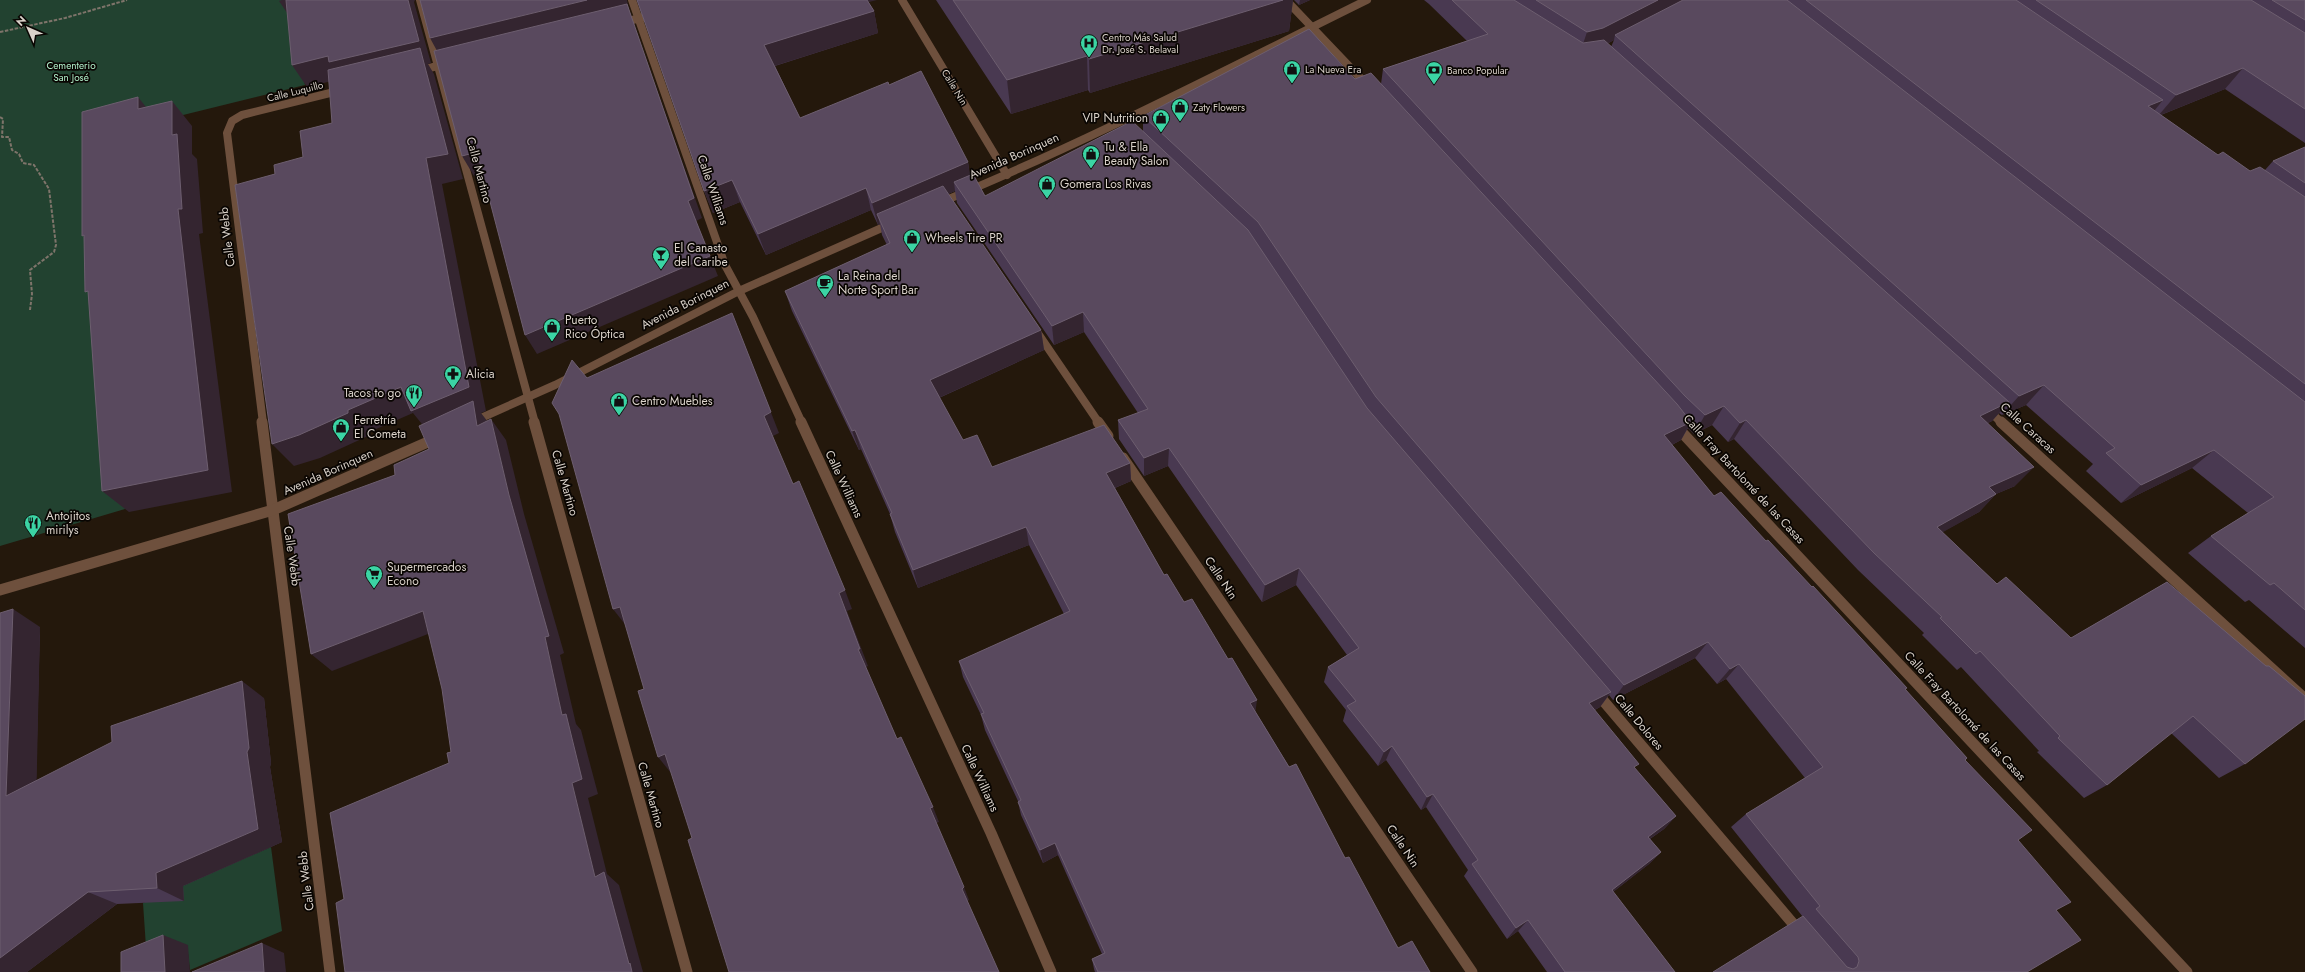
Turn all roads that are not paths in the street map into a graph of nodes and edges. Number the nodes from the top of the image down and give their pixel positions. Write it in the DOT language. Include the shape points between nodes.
graph roads {
  1 [pos="420,0"];
  2 [pos="632,0"];
  3 [pos="902,0"];
  4 [pos="1286,0"];
  5 [pos="1367,0"];
  6 [pos="669,11"];
  7 [pos="639,18"];
  8 [pos="608,26"];
  9 [pos="1312,28"];
  10 [pos="460,61"];
  11 [pos="437,66"];
  12 [pos="407,74"];
  13 [pos="354,87"];
  14 [pos="1375,94"];
  15 [pos="1119,122"];
  16 [pos="1128,130"];
  17 [pos="228,143"];
  18 [pos="1007,175"];
  19 [pos="948,199"];
  20 [pos="933,206"];
  21 [pos="955,211"];
  22 [pos="904,218"];
  23 [pos="739,291"];
  24 [pos="1030,322"];
  25 [pos="528,398"];
  26 [pos="1981,404"];
  27 [pos="1669,418"];
  28 [pos="466,425"];
  29 [pos="444,435"];
  30 [pos="273,510"];
  31 [pos="0,590"];
  32 [pos="1586,681"];
  33 [pos="2305,699"];
  34 [pos="1808,942"];
  35 [pos="330,972"];
  36 [pos="687,972"];
  37 [pos="1051,972"];
  38 [pos="1472,972"];
  39 [pos="2187,972"];
  1 -- 11 [label="street, Calle Martino"];
  2 -- 7 [label="street, Calle Williams"];
  3 -- 18 [label="street, Calle Nin"];
  4 -- 9 [label="street"];
  5 -- 9 [label="street, Avenida Borinquen"];
  6 -- 7 [label="street"];
  7 -- 8 [label="street"];
  7 -- 23 [label="street, Calle Williams" via="725,265"];
  9 -- 14 [label="street"];
  9 -- 15 [label="street, Avenida Borinquen"];
  10 -- 11 [label="street"];
  11 -- 12 [label="street"];
  11 -- 25 [label="street, Calle Martino"];
  13 -- 17 [label="street, Calle Luquillo" via="242,115 229,125"];
  15 -- 16 [label="street"];
  15 -- 18 [label="street, Avenida Borinquen"];
  17 -- 30 [label="street, Calle Webb"];
  18 -- 19 [label="street, Avenida Borinquen"];
  19 -- 20 [label="street, Avenida Borinquen"];
  19 -- 21 [label="street"];
  22 -- 23 [label="street, Avenida Borinquen"];
  23 -- 25 [label="street, Avenida Borinquen"];
  23 -- 37 [label="street, Calle Williams" via="987,825"];
  24 -- 38 [label="street, Calle Nin"];
  25 -- 28 [label="street, Avenida Borinquen"];
  25 -- 36 [label="street, Calle Martino"];
  26 -- 33 [label="street, Calle Caracas"];
  27 -- 39 [label="street, Calle Fray Bartolomé de las Casas"];
  29 -- 30 [label="street, Avenida Borinquen"];
  30 -- 31 [label="street, Avenida Borinquen"];
  30 -- 35 [label="street, Calle Webb"];
  32 -- 34 [label="street, Calle Dolores"];
}
